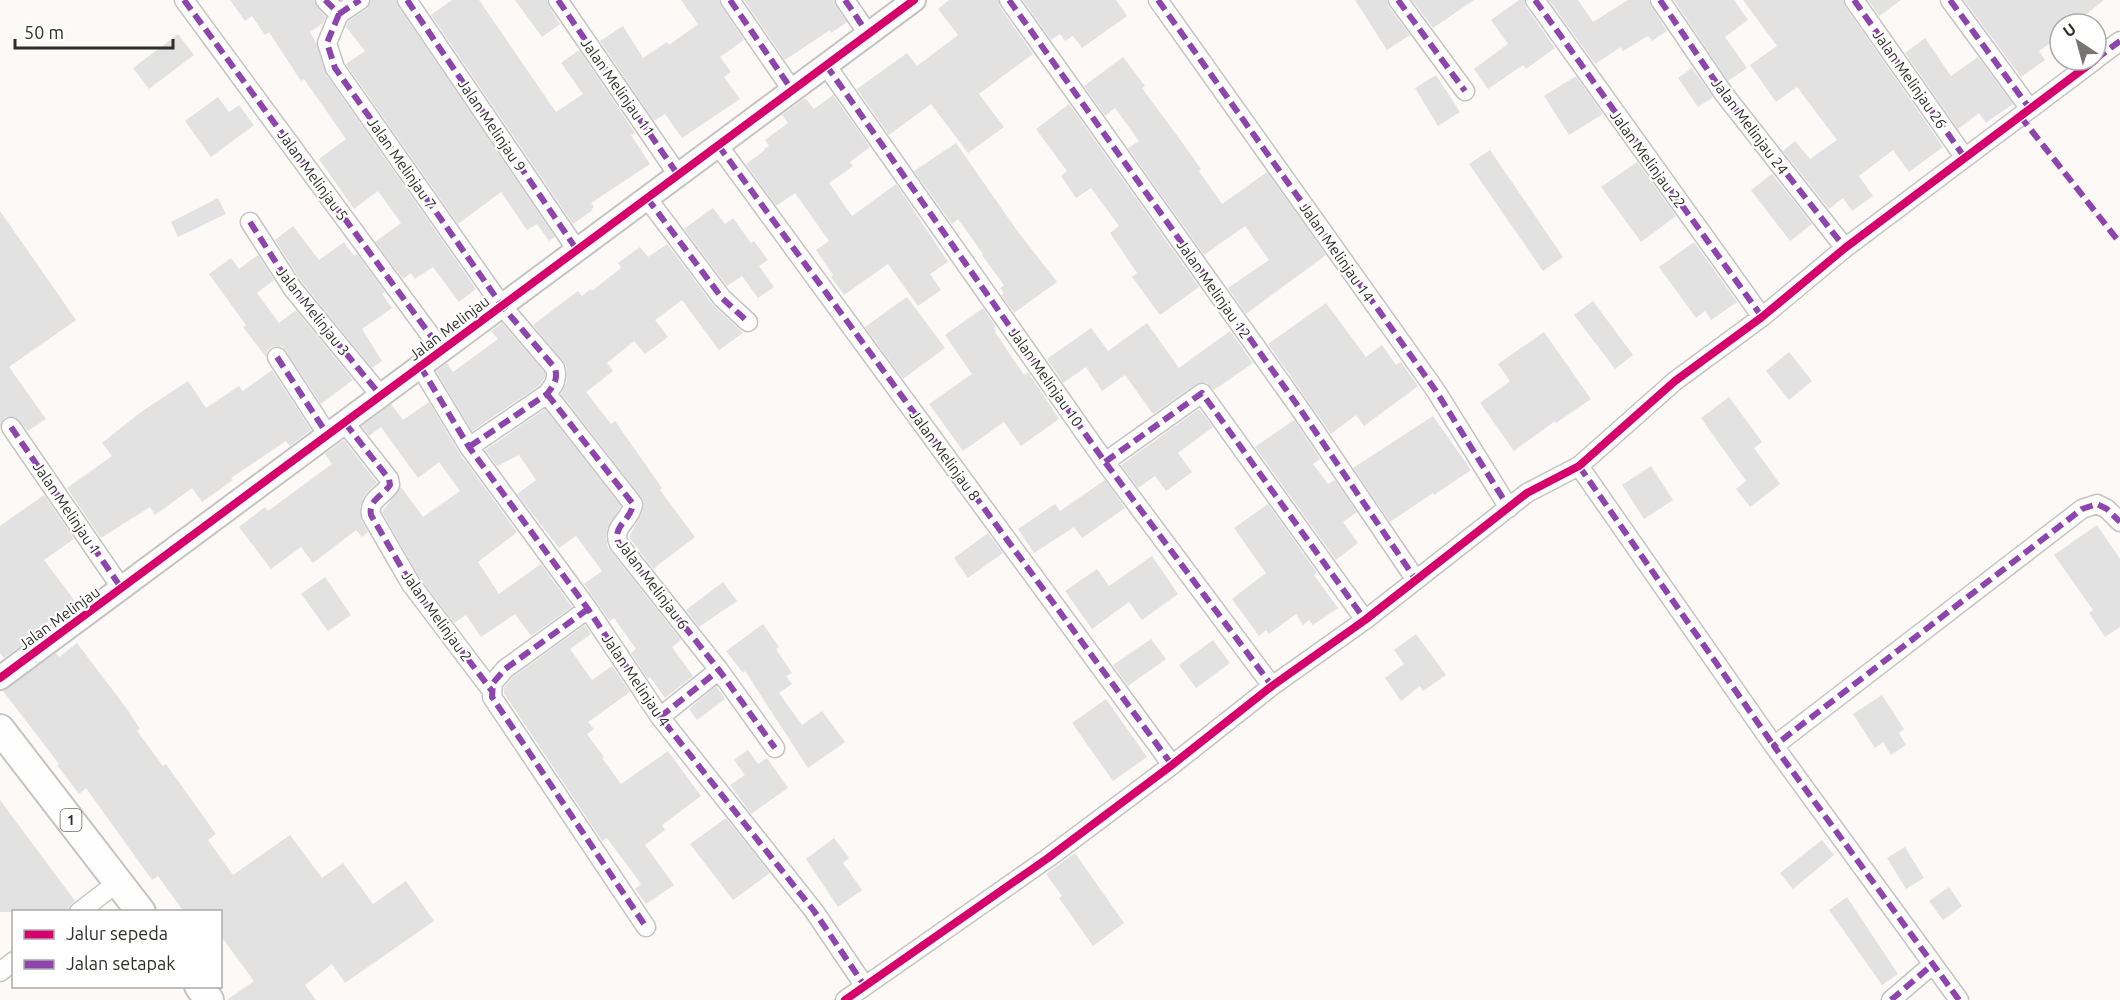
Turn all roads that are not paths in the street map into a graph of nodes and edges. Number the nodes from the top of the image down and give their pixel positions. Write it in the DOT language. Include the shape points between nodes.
graph roads {
  1 [pos="184,0"];
  2 [pos="325,0"];
  3 [pos="360,0"];
  4 [pos="407,0"];
  5 [pos="558,0"];
  6 [pos="730,0"];
  7 [pos="844,0"];
  8 [pos="914,0"];
  9 [pos="1009,0"];
  10 [pos="1158,0"];
  11 [pos="1398,0"];
  12 [pos="1535,0"];
  13 [pos="1660,0"];
  14 [pos="1854,0"];
  15 [pos="1950,0"];
  16 [pos="339,14"];
  17 [pos="868,34"];
  18 [pos="2120,41"];
  19 [pos="2108,50"];
  20 [pos="826,65"];
  21 [pos="2079,72"];
  22 [pos="792,90"];
  23 [pos="1465,91"];
  24 [pos="2030,109"];
  25 [pos="718,145"];
  26 [pos="1965,158"];
  27 [pos="678,175"];
  28 [pos="647,198"];
  29 [pos="250,222"];
  30 [pos="1845,248"];
  31 [pos="577,250"];
  32 [pos="502,306"];
  33 [pos="1762,317"];
  34 [pos="747,322"];
  35 [pos="442,351"];
  36 [pos="277,357"];
  37 [pos="420,366"];
  38 [pos="547,394"];
  39 [pos="381,396"];
  40 [pos="11,427"];
  41 [pos="336,429"];
  42 [pos="469,447"];
  43 [pos="1105,462"];
  44 [pos="1579,466"];
  45 [pos="1509,508"];
  46 [pos="2119,520"];
  47 [pos="1416,580"];
  48 [pos="122,589"];
  49 [pos="588,609"];
  50 [pos="1365,620"];
  51 [pos="719,670"];
  52 [pos="0,678"];
  53 [pos="1272,686"];
  54 [pos="492,691"];
  55 [pos="660,717"];
  56 [pos="0,729"];
  57 [pos="1774,746"];
  58 [pos="775,747"];
  59 [pos="1172,765"];
  60 [pos="118,882"];
  61 [pos="82,910"];
  62 [pos="139,910"];
  63 [pos="646,927"];
  64 [pos="1932,965"];
  65 [pos="864,985"];
  66 [pos="200,988"];
  67 [pos="209,1000"];
  68 [pos="845,1000"];
  69 [pos="1892,1000"];
  70 [pos="1959,1000"];
  1 -- 35 [label="street, Jalan Melinjau 5"];
  2 -- 16 [label="street"];
  3 -- 16 [label="street"];
  4 -- 31 [label="street, Jalan Melinjau 9"];
  5 -- 27 [label="street, Jalan Melinjau 11"];
  6 -- 22 [label="street"];
  7 -- 17 [label="street"];
  8 -- 17 [label="street, Jalan Melinjau"];
  9 -- 47 [label="street, Jalan Melinjau 12" via="1300,409"];
  10 -- 45 [label="street, Jalan Melinjau 14" via="1436,391"];
  11 -- 23 [label="street"];
  12 -- 33 [label="street, Jalan Melinjau 22"];
  13 -- 30 [label="street, Jalan Melinjau 24" via="1724,94"];
  14 -- 26 [label="street, Jalan Melinjau 26"];
  15 -- 24 [label="street"];
  16 -- 32 [label="street, Jalan Melinjau 7" via="327,43 335,68"];
  17 -- 20 [label="street, Jalan Melinjau"];
  18 -- 19 [label="street"];
  20 -- 22 [label="street, Jalan Melinjau"];
  20 -- 43 [label="street, Jalan Melinjau 10"];
  21 -- 24 [label="street"];
  22 -- 25 [label="street, Jalan Melinjau"];
  24 -- 26 [label="street"];
  25 -- 27 [label="street, Jalan Melinjau"];
  25 -- 59 [label="street, Jalan Melinjau 8"];
  26 -- 30 [label="street"];
  27 -- 28 [label="street, Jalan Melinjau"];
  28 -- 31 [label="street, Jalan Melinjau"];
  28 -- 34 [label="street" via="722,298"];
  29 -- 39 [label="street, Jalan Melinjau 3" via="293,289"];
  30 -- 33 [label="street"];
  31 -- 32 [label="street, Jalan Melinjau"];
  32 -- 35 [label="street, Jalan Melinjau"];
  32 -- 38 [label="street" via="555,368 555,384"];
  33 -- 44 [label="street" via="1675,381"];
  35 -- 37 [label="street, Jalan Melinjau"];
  36 -- 41 [label="street"];
  37 -- 39 [label="street, Jalan Melinjau"];
  37 -- 42 [label="street, Jalan Melinjau 4"];
  38 -- 42 [label="street"];
  38 -- 51 [label="street, Jalan Melinjau 6" via="633,504 616,530 619,544"];
  39 -- 41 [label="street, Jalan Melinjau"];
  40 -- 48 [label="street, Jalan Melinjau 1"];
  41 -- 48 [label="street, Jalan Melinjau"];
  41 -- 54 [label="street, Jalan Melinjau 2" via="389,479 388,489 372,503 371,515 411,584"];
  42 -- 49 [label="street, Jalan Melinjau 4"];
  43 -- 50 [label="street" via="1202,393"];
  43 -- 53 [label="street, Jalan Melinjau 10"];
  44 -- 45 [label="street" via="1527,493"];
  44 -- 57 [label="street"];
  45 -- 47 [label="street"];
  46 -- 57 [label="street" via="2097,504 2082,509"];
  47 -- 50 [label="street"];
  48 -- 52 [label="street, Jalan Melinjau"];
  49 -- 54 [label="street" via="505,669 493,683"];
  49 -- 55 [label="street, Jalan Melinjau 4"];
  50 -- 53 [label="street"];
  51 -- 55 [label="street"];
  51 -- 58 [label="street, Jalan Melinjau 6"];
  53 -- 59 [label="street"];
  54 -- 63 [label="street" via="501,713"];
  55 -- 65 [label="street, Jalan Melinjau 4" via="814,910"];
  56 -- 60 [label="main road, 1"];
  57 -- 64 [label="street"];
  59 -- 65 [label="street" via="1048,858"];
  60 -- 61 [label="street"];
  60 -- 62 [label="main road, 1"];
  64 -- 69 [label="street"];
  64 -- 70 [label="street"];
  65 -- 68 [label="street"];
  66 -- 67 [label="main road"];
}
